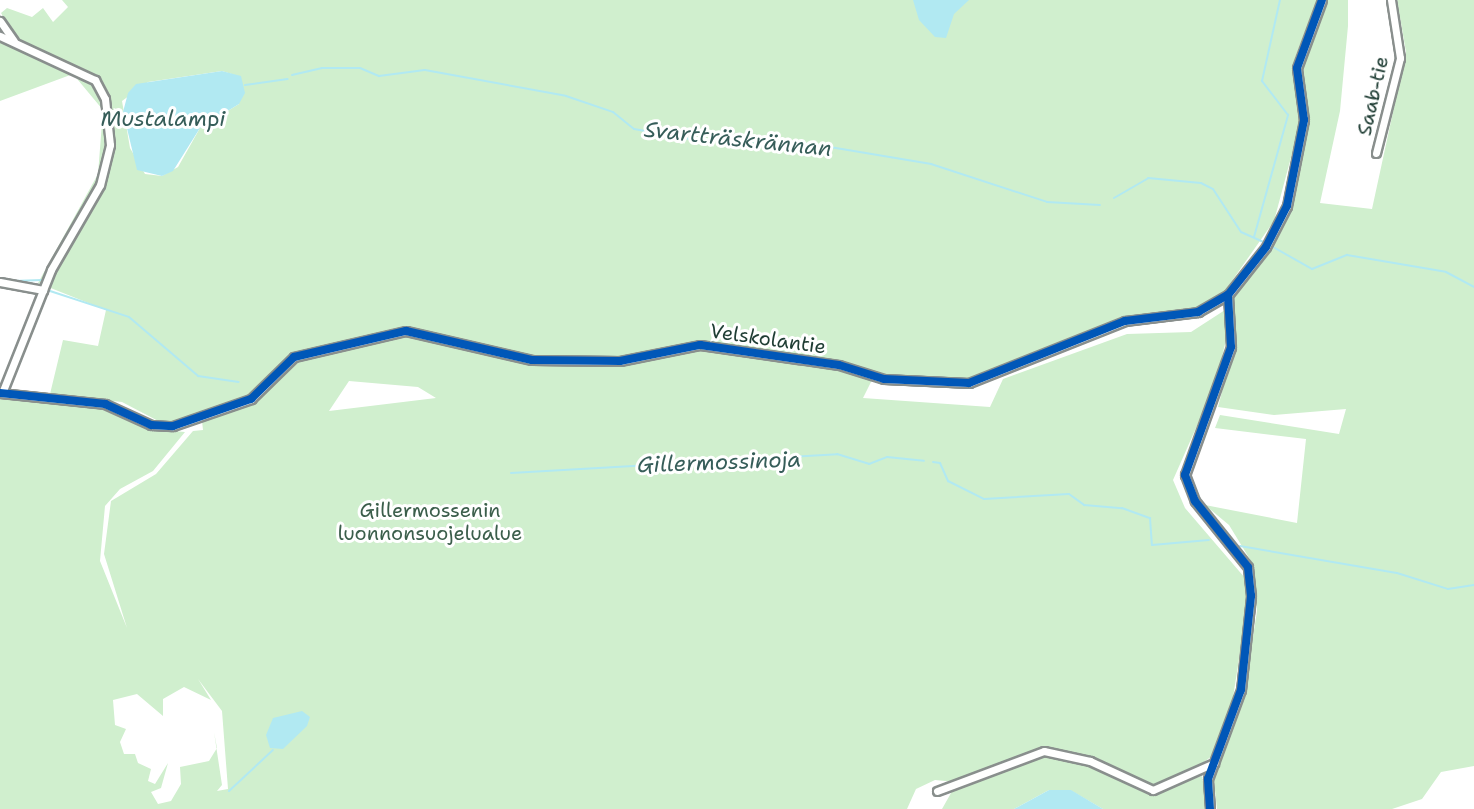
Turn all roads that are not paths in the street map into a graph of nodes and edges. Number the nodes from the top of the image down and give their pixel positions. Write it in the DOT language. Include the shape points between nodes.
graph roads {
  1 [pos="1322,0"];
  2 [pos="1391,0"];
  3 [pos="0,21"];
  4 [pos="7,38"];
  5 [pos="0,46"];
  6 [pos="1376,153"];
  7 [pos="0,282"];
  8 [pos="43,290"];
  9 [pos="1228,295"];
  10 [pos="1,393"];
  11 [pos="1214,763"];
  12 [pos="937,791"];
  13 [pos="1210,809"];
  1 -- 9 [label="street, Velskolantie" via="1297,68 1304,120 1287,206 1266,247"];
  2 -- 6 [label="street, Saab-tie" via="1400,58"];
  3 -- 4 [label="street"];
  4 -- 5 [label="street"];
  4 -- 8 [label="street" via="92,77 108,115 108,164"];
  7 -- 8 [label="street"];
  8 -- 10 [label="street"];
  9 -- 10 [label="street, Velskolantie" via="1198,312 1125,321 954,385 884,379 839,365 700,345 620,361 532,360 406,331 294,357 251,399 173,426 151,425 105,404"];
  9 -- 11 [label="street" via="1235,328 1231,347 1185,475 1195,501 1248,567 1250,618 1241,690"];
  11 -- 12 [label="street" via="1153,790 1090,761 1044,751"];
  11 -- 13 [label="street"];
}
